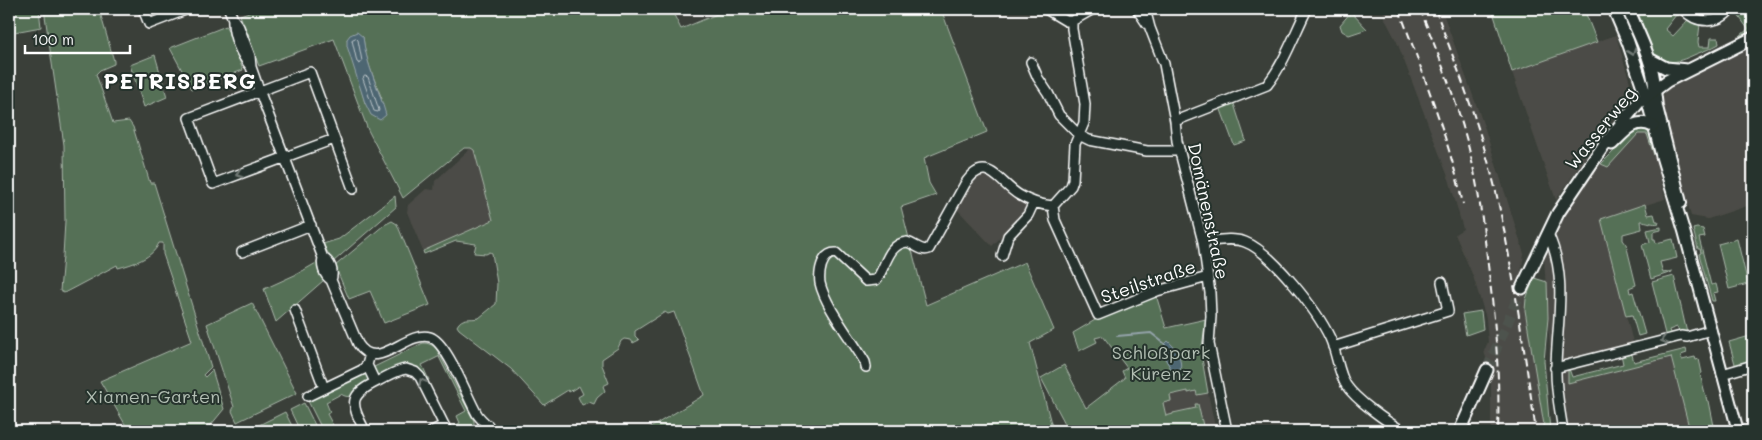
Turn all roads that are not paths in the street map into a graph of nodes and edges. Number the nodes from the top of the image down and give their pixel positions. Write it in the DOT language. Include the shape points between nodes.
graph roads {
  1 [pos="143,9"];
  2 [pos="188,9"];
  3 [pos="229,9"];
  4 [pos="1046,9"];
  5 [pos="1092,9"];
  6 [pos="1137,9"];
  7 [pos="1145,9"];
  8 [pos="1307,9"];
  9 [pos="1614,9"];
  10 [pos="1628,9"];
  11 [pos="1683,9"];
  12 [pos="1731,9"];
  13 [pos="174,11"];
  14 [pos="1072,21"];
  15 [pos="1150,28"];
  16 [pos="1753,38"];
  17 [pos="1649,59"];
  18 [pos="1031,62"];
  19 [pos="1689,70"];
  20 [pos="259,90"];
  21 [pos="1650,93"];
  22 [pos="1175,121"];
  23 [pos="1653,126"];
  24 [pos="1079,135"];
  25 [pos="334,139"];
  26 [pos="1180,152"];
  27 [pos="285,157"];
  28 [pos="1587,168"];
  29 [pos="353,188"];
  30 [pos="1034,202"];
  31 [pos="1053,206"];
  32 [pos="312,225"];
  33 [pos="1684,231"];
  34 [pos="1548,234"];
  35 [pos="1203,242"];
  36 [pos="1543,246"];
  37 [pos="242,252"];
  38 [pos="1002,256"];
  39 [pos="1556,257"];
  40 [pos="1208,277"];
  41 [pos="1442,282"];
  42 [pos="1522,288"];
  43 [pos="295,310"];
  44 [pos="1711,330"];
  45 [pos="1333,347"];
  46 [pos="370,354"];
  47 [pos="367,365"];
  48 [pos="1753,365"];
  49 [pos="866,367"];
  50 [pos="1555,368"];
  51 [pos="1486,370"];
  52 [pos="1722,374"];
  53 [pos="375,382"];
  54 [pos="324,388"];
  55 [pos="308,396"];
  56 [pos="445,428"];
  57 [pos="490,428"];
  58 [pos="365,431"];
  59 [pos="432,431"];
  60 [pos="476,431"];
  61 [pos="501,431"];
  62 [pos="1227,431"];
  63 [pos="1403,431"];
  64 [pos="1460,431"];
  65 [pos="1563,431"];
  66 [pos="1738,431"];
  1 -- 13 [label="street" via="149,24"];
  2 -- 13 [label="street"];
  3 -- 20 [label="street" via="250,56"];
  4 -- 14 [label="street"];
  5 -- 14 [label="street"];
  6 -- 15 [label="street, Domänenstraße"];
  7 -- 15 [label="street, Domänenstraße"];
  8 -- 22 [label="street" via="1292,44 1267,85"];
  9 -- 21 [label="main road, one-way"];
  10 -- 17 [label="main road"];
  11 -- 12 [label="street" via="1698,19 1718,24"];
  14 -- 24 [label="street" via="1085,104 1084,124"];
  15 -- 22 [label="street, Domänenstraße" via="1164,64"];
  16 -- 19 [label="main road, Wasserweg"];
  17 -- 19 [label="main road" via="1666,68"];
  17 -- 21 [label="main road" via="1654,73"];
  18 -- 24 [label="street" via="1059,115"];
  19 -- 21 [label="main road, Wasserweg"];
  20 -- 25 [label="street" via="310,72"];
  20 -- 27 [label="street"];
  27 -- 20 [label="street, one-way" via="213,184 189,118"];
  21 -- 23 [label="street"];
  21 -- 28 [label="main road, Wasserweg"];
  21 -- 33 [label="street" via="1657,107 1678,189"];
  22 -- 26 [label="street, Domänenstraße"];
  23 -- 28 [label="main road" via="1641,122 1633,125"];
  23 -- 33 [label="street"];
  24 -- 26 [label="street" via="1089,140 1147,151"];
  24 -- 31 [label="street" via="1075,144 1071,186"];
  25 -- 27 [label="street"];
  25 -- 29 [label="street"];
  26 -- 35 [label="street, Domänenstraße"];
  27 -- 32 [label="street"];
  28 -- 34 [label="main road, Wasserweg"];
  30 -- 31 [label="street"];
  30 -- 38 [label="street" via="1028,215 1008,236"];
  30 -- 49 [label="street" via="1014,192 988,170 979,171 965,184 929,249 920,249 907,242 898,245 876,280 866,281 836,253 826,257 820,283"];
  31 -- 40 [label="street, Steilstraße" via="1055,220 1098,315 1157,291"];
  32 -- 37 [label="street"];
  32 -- 46 [label="street" via="324,270 358,344"];
  33 -- 44 [label="street"];
  34 -- 36 [label="main road, Wasserweg"];
  34 -- 39 [label="street"];
  35 -- 40 [label="street, Domänenstraße"];
  35 -- 45 [label="street" via="1236,240 1257,249 1312,310"];
  36 -- 39 [label="street"];
  36 -- 42 [label="main road, Wasserweg"];
  39 -- 50 [label="street" via="1560,292"];
  40 -- 62 [label="street, Domänenstraße" via="1209,344"];
  41 -- 45 [label="street" via="1448,312"];
  43 -- 54 [label="street"];
  44 -- 50 [label="street, one-way"];
  44 -- 52 [label="street"];
  45 -- 63 [label="street" via="1348,387"];
  46 -- 47 [label="street"];
  46 -- 57 [label="street" via="386,352 418,336 434,338 443,347 477,414"];
  47 -- 53 [label="street"];
  47 -- 54 [label="street"];
  48 -- 52 [label="street"];
  50 -- 65 [label="street"];
  51 -- 64 [label="main road"];
  52 -- 66 [label="street"];
  56 -- 53 [label="street, one-way" via="415,372 402,369"];
  53 -- 58 [label="street" via="360,391 354,403"];
  54 -- 55 [label="street"];
  56 -- 59 [label="street"];
  57 -- 60 [label="street"];
  57 -- 61 [label="street"];
}
